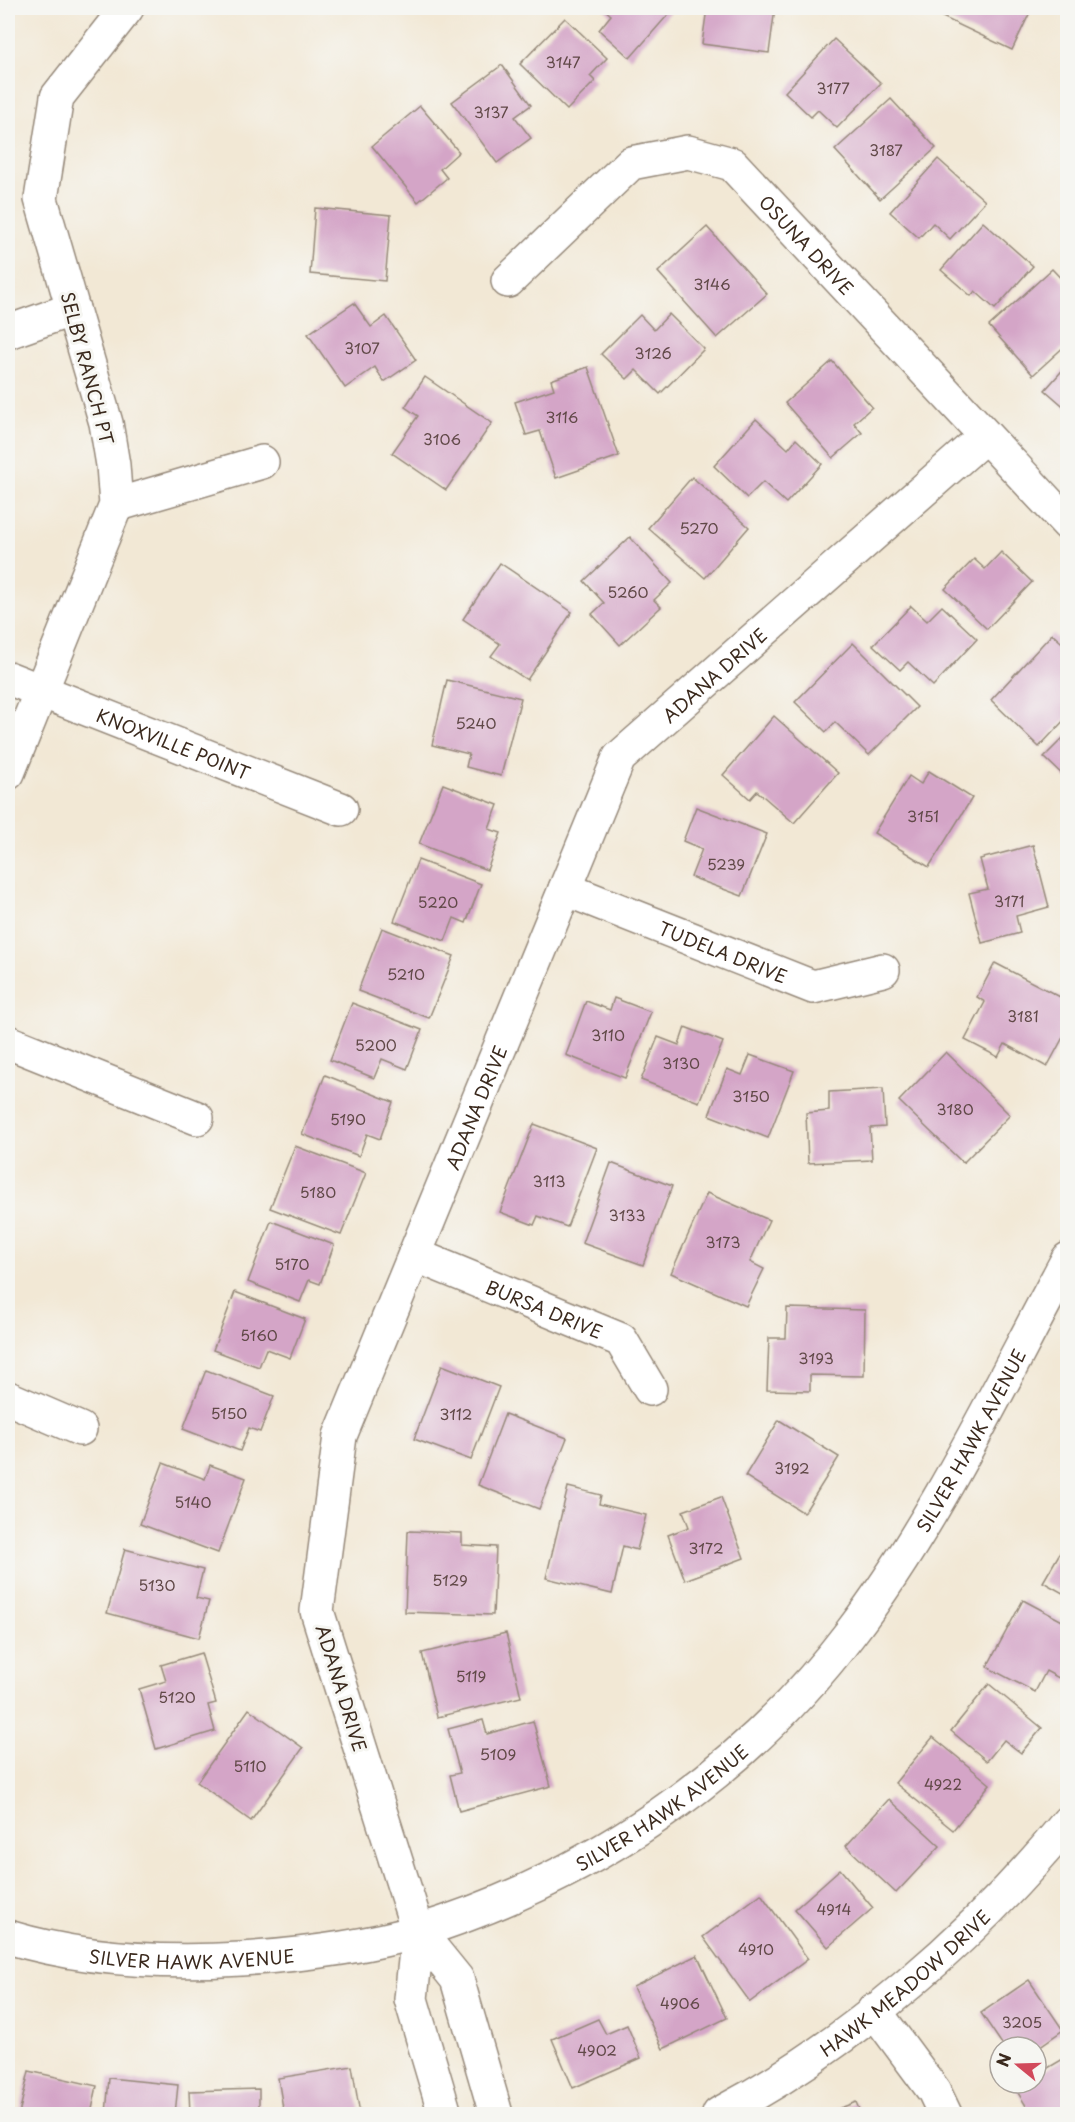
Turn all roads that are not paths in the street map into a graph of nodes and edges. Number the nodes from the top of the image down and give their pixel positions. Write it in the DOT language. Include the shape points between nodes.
graph roads {
  1 [pos="127,8"];
  2 [pos="508,281"];
  3 [pos="73,309"];
  4 [pos="8,332"];
  5 [pos="985,436"];
  6 [pos="262,462"];
  7 [pos="116,505"];
  8 [pos="1068,524"];
  9 [pos="8,678"];
  10 [pos="41,691"];
  11 [pos="8,773"];
  12 [pos="341,809"];
  13 [pos="565,889"];
  14 [pos="883,970"];
  15 [pos="8,1042"];
  16 [pos="197,1118"];
  17 [pos="415,1255"];
  18 [pos="1068,1259"];
  19 [pos="650,1389"];
  20 [pos="8,1398"];
  21 [pos="80,1429"];
  22 [pos="1068,1822"];
  23 [pos="418,1931"];
  24 [pos="8,1937"];
  25 [pos="874,2010"];
  26 [pos="444,2115"];
  27 [pos="496,2115"];
  28 [pos="719,2115"];
  29 [pos="945,2115"];
  1 -- 3 [label="street, SELBY RANCH PT" via="57,97 41,199"];
  2 -- 5 [label="street, OSUNA DRIVE" via="632,163 688,152 732,164"];
  3 -- 4 [label="street"];
  3 -- 7 [label="street, SELBY RANCH PT" via="106,423"];
  5 -- 8 [label="street, OSUNA DRIVE"];
  5 -- 13 [label="street, ADANA DRIVE" via="619,758"];
  6 -- 7 [label="street"];
  7 -- 10 [label="street, SELBY RANCH PT"];
  9 -- 10 [label="street, KNOXVILLE POINT"];
  10 -- 11 [label="street, SELBY RANCH PT"];
  10 -- 12 [label="street, KNOXVILLE POINT"];
  13 -- 14 [label="street, TUDELA DRIVE" via="813,987"];
  13 -- 17 [label="street, ADANA DRIVE"];
  15 -- 16 [label="street"];
  17 -- 19 [label="street, BURSA DRIVE" via="621,1340"];
  17 -- 23 [label="street, ADANA DRIVE" via="340,1436 317,1611"];
  18 -- 23 [label="street, SILVER HAWK AVENUE" via="931,1511 852,1631 808,1685 752,1742 656,1819 540,1882"];
  20 -- 21 [label="street"];
  22 -- 25 [label="street, HAWK MEADOW DRIVE" via="997,1903 943,1954"];
  23 -- 24 [label="street, SILVER HAWK AVENUE" via="327,1951 196,1962 133,1961"];
  23 -- 26 [label="street" via="411,1999"];
  23 -- 27 [label="street" via="457,1979"];
  25 -- 28 [label="street, HAWK MEADOW DRIVE" via="790,2073"];
  25 -- 29 [label="street" via="934,2091"];
}
